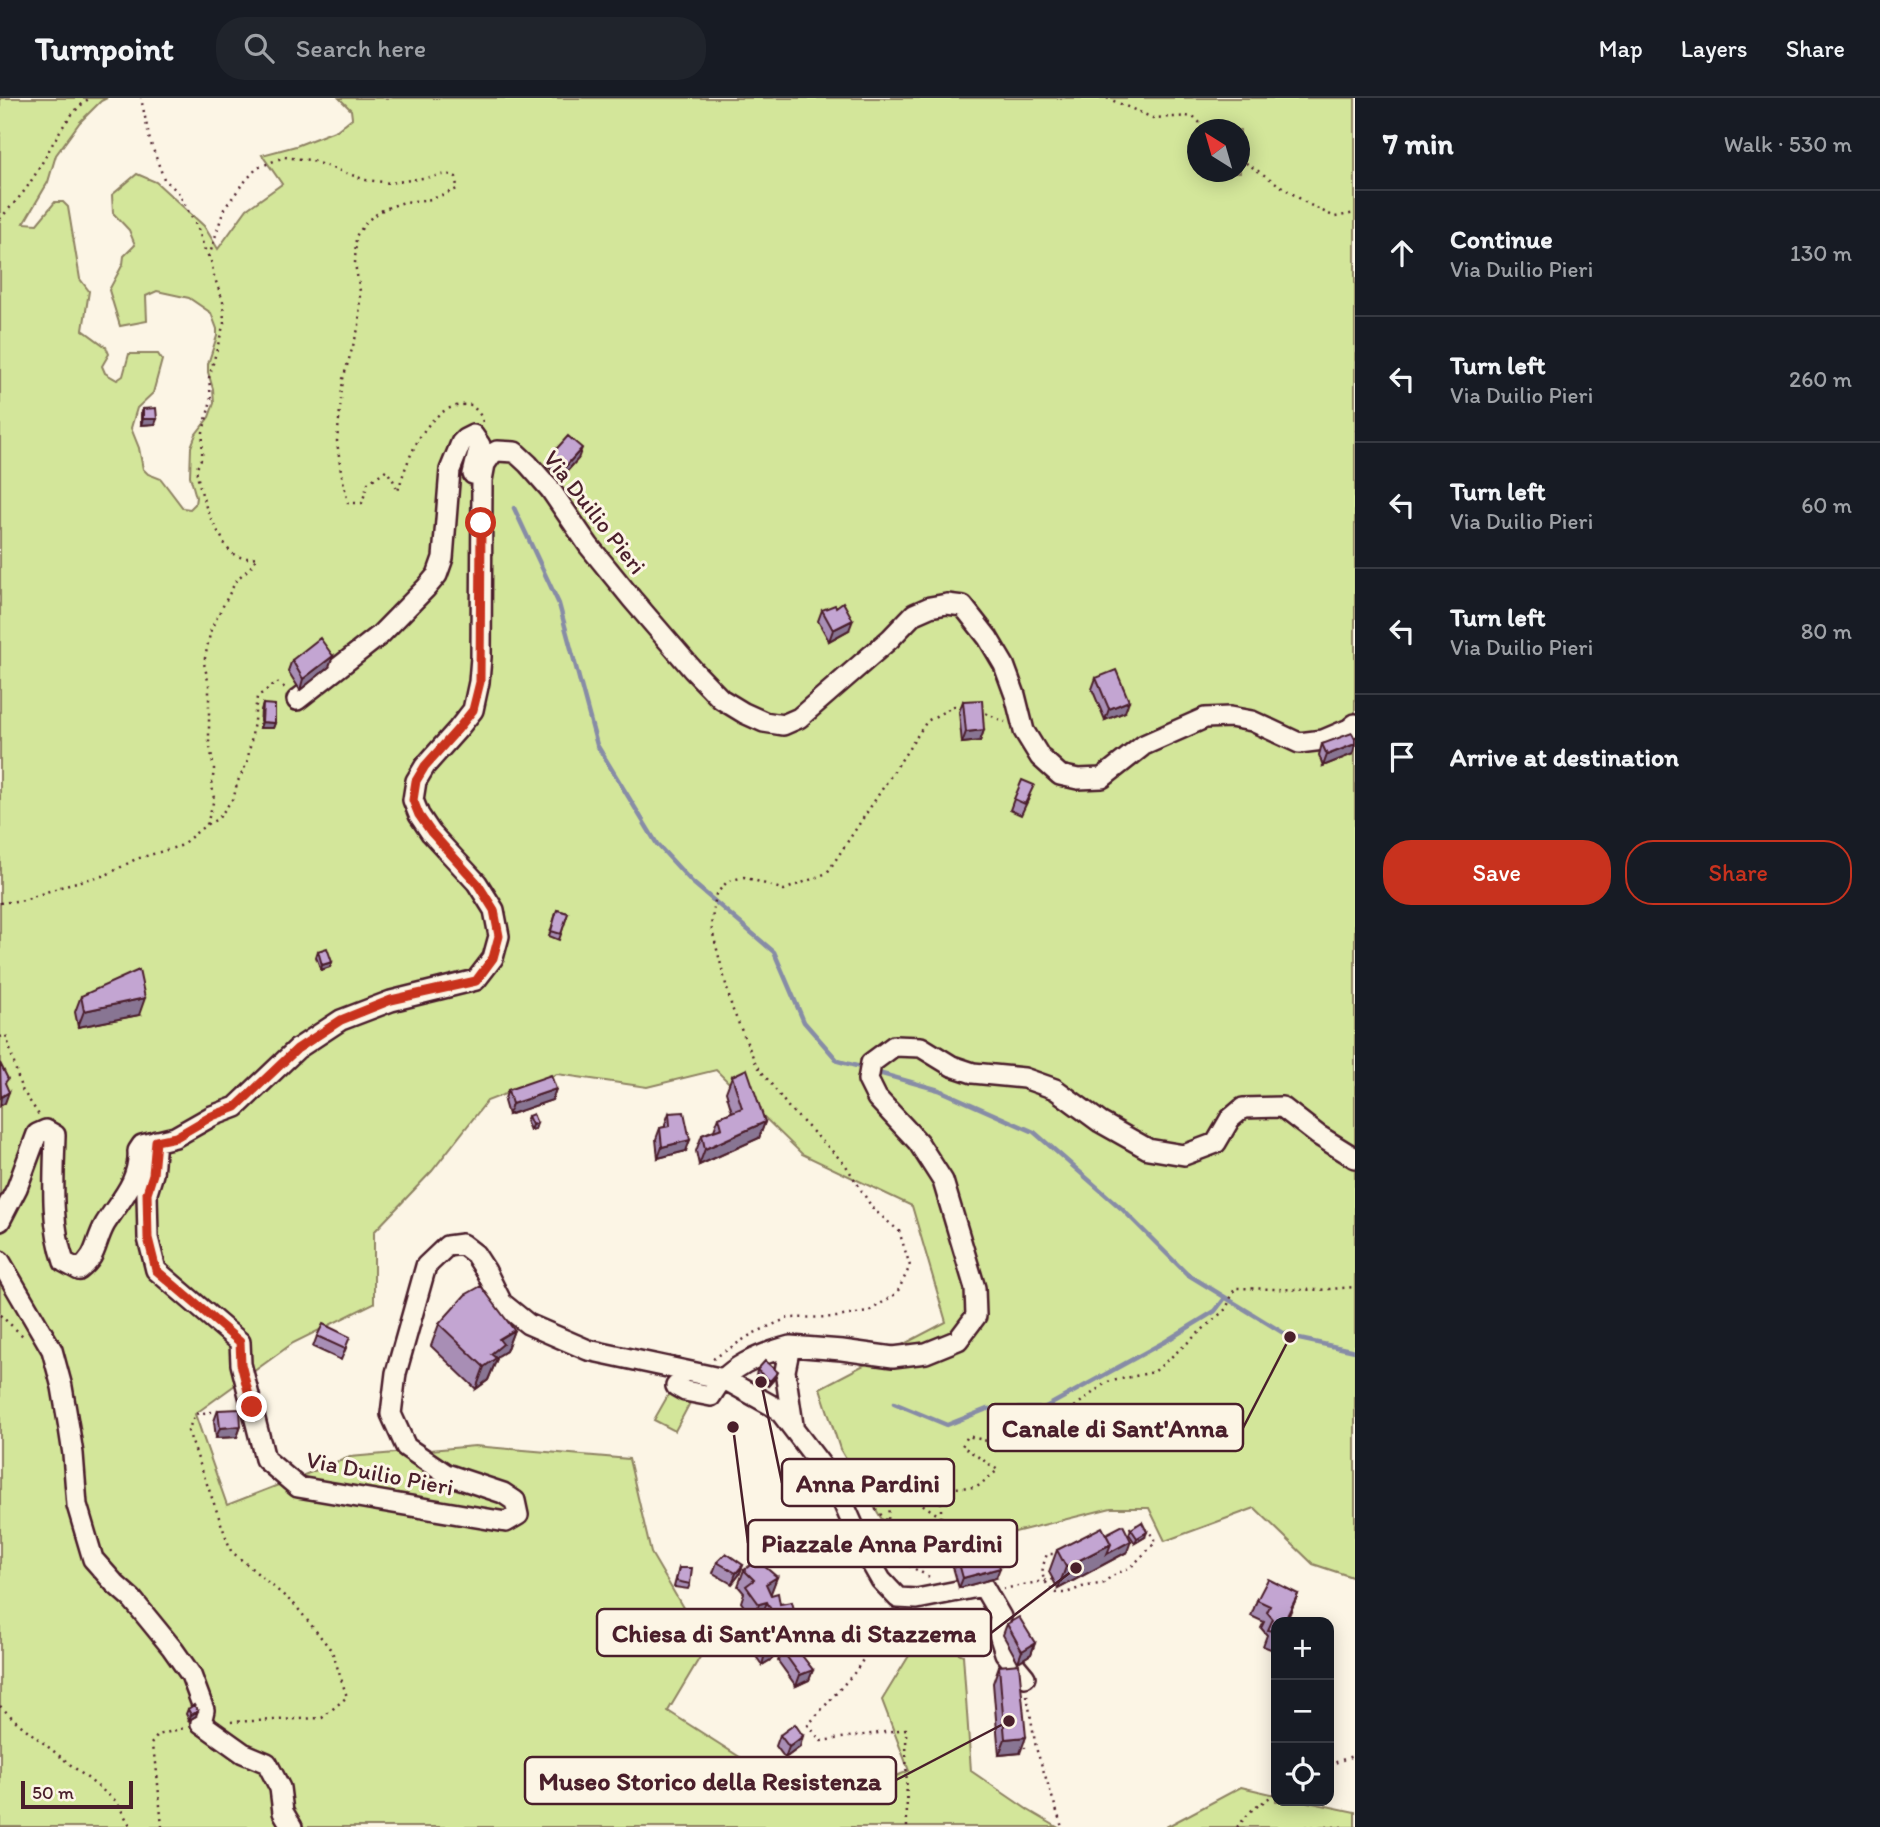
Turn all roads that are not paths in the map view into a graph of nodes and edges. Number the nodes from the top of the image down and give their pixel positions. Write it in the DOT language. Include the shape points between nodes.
graph roads {
  1 [pos="482,490"];
  2 [pos="297,700"];
  3 [pos="1355,724"];
  4 [pos="156,1141"];
  5 [pos="1355,1158"];
  6 [pos="0,1221"];
  7 [pos="0,1261"];
  8 [pos="790,1346"];
  9 [pos="724,1379"];
  10 [pos="676,1386"];
  11 [pos="794,1430"];
  12 [pos="1025,1677"];
  13 [pos="292,1827"];
  1 -- 2 [label="street" via="473,474 480,445 473,435 461,443 450,470 443,558 437,575 380,635"];
  1 -- 3 [label="street, Via Duilio Pieri" via="485,464 492,454 515,452 550,489 589,546 693,670 721,699 764,722 783,725 799,718 914,614 947,604 963,606 988,638 1004,665 1024,731 1040,757 1060,775 1102,778 1144,744 1205,718 1252,721 1299,743 1324,740"];
  1 -- 4 [label="street, Via Duilio Pieri" via="480,682 473,710 425,766 413,800 431,832 477,883 494,910 499,936 493,958 476,981 391,1000 341,1020 297,1049 236,1107 176,1137"];
  4 -- 6 [label="street" via="138,1151 130,1188 105,1225 90,1261 79,1270 64,1262 57,1243 55,1135 46,1130 37,1134"];
  4 -- 9 [label="street, Via Duilio Pieri" via="147,1193 148,1238 156,1270 240,1342 241,1364 265,1459 298,1487 506,1522 518,1515 515,1501 503,1493 446,1474 406,1447 391,1414 396,1373 426,1266 447,1246 462,1244 475,1254 502,1303 528,1324 588,1350"];
  5 -- 8 [label="street" via="1283,1107 1243,1108 1230,1119 1216,1143 1184,1155 1148,1149 1100,1122 1055,1088 973,1073 921,1047 894,1046 869,1071 877,1098 918,1142 943,1181 975,1288 976,1316 958,1340 926,1353 893,1357"];
  7 -- 13 [label="street" via="52,1350 71,1441 77,1505 93,1559 132,1599 191,1675 204,1710 201,1723 243,1754 267,1763 280,1788 282,1812"];
  8 -- 9 [label="street" via="765,1353"];
  8 -- 11 [label="street" via="785,1371"];
  9 -- 10 [label="street" via="711,1396"];
  9 -- 11 [label="street, Via Duilio Pieri" via="778,1409"];
  11 -- 12 [label="street" via="834,1482 881,1580 898,1598 917,1599 983,1586 1001,1617 997,1628 1005,1653"];
}
